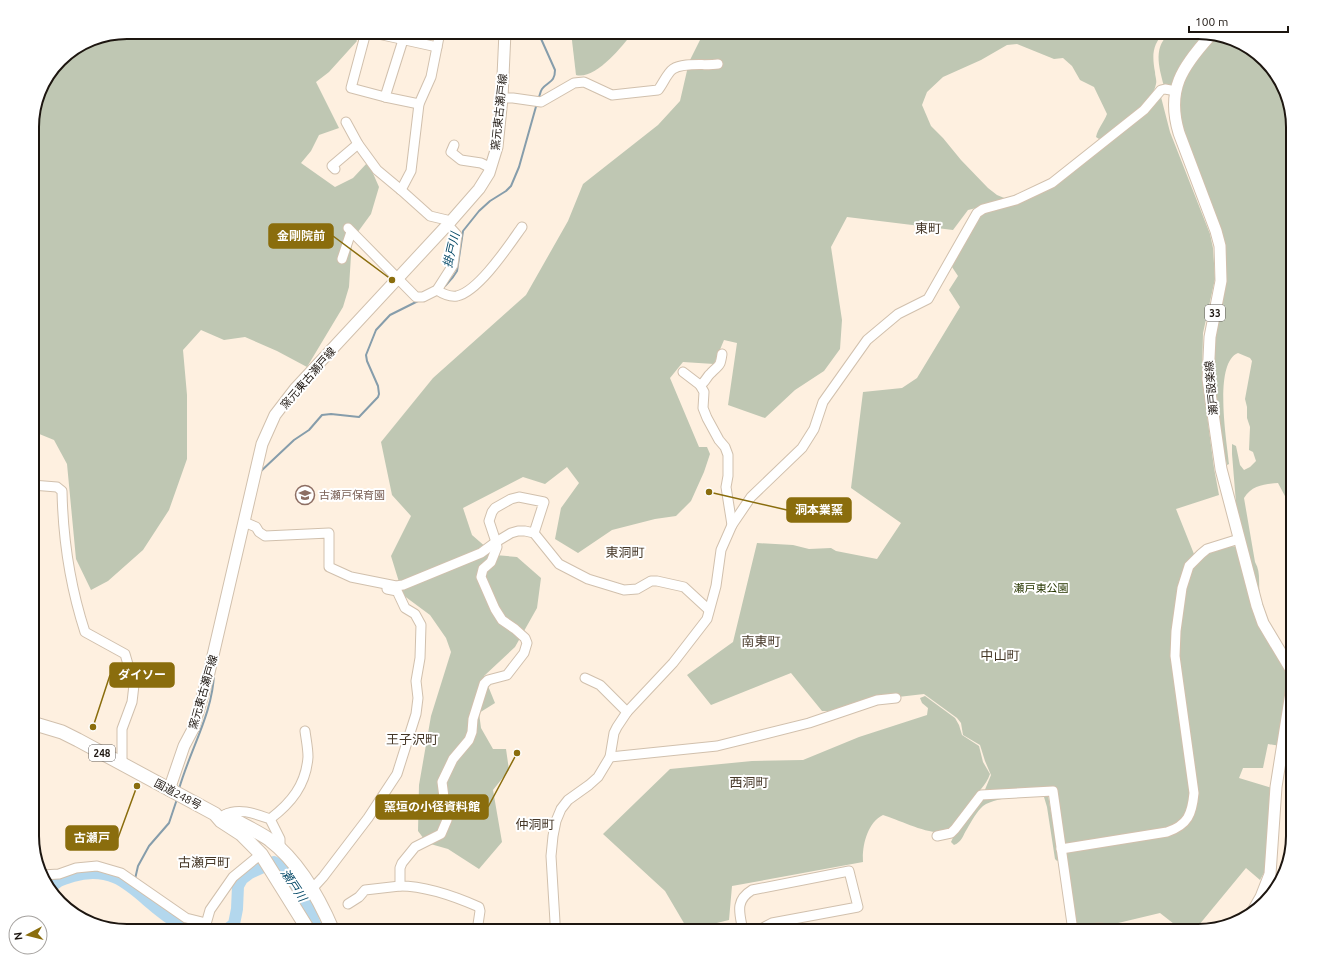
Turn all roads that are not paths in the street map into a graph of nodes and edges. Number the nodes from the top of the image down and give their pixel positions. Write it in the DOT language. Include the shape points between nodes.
graph roads {
  1 [pos="365,39"];
  2 [pos="398,39"];
  3 [pos="439,39"];
  4 [pos="505,39"];
  5 [pos="403,40"];
  6 [pos="1207,40"];
  7 [pos="437,47"];
  8 [pos="718,64"];
  9 [pos="1176,91"];
  10 [pos="385,97"];
  11 [pos="502,98"];
  12 [pos="419,104"];
  13 [pos="346,122"];
  14 [pos="358,144"];
  15 [pos="454,145"];
  16 [pos="491,168"];
  17 [pos="335,169"];
  18 [pos="401,190"];
  19 [pos="449,223"];
  20 [pos="522,227"];
  21 [pos="342,259"];
  22 [pos="398,278"];
  23 [pos="438,291"];
  24 [pos="722,354"];
  25 [pos="683,372"];
  26 [pos="700,385"];
  27 [pos="39,486"];
  28 [pos="244,522"];
  29 [pos="732,525"];
  30 [pos="534,533"];
  31 [pos="1239,539"];
  32 [pos="496,542"];
  33 [pos="384,584"];
  34 [pos="709,610"];
  35 [pos="1286,661"];
  36 [pos="585,678"];
  37 [pos="896,698"];
  38 [pos="627,712"];
  39 [pos="1286,724"];
  40 [pos="39,725"];
  41 [pos="306,731"];
  42 [pos="610,757"];
  43 [pos="122,763"];
  44 [pos="175,793"];
  45 [pos="220,815"];
  46 [pos="270,819"];
  47 [pos="937,836"];
  48 [pos="280,848"];
  49 [pos="1061,849"];
  50 [pos="263,856"];
  51 [pos="49,875"];
  52 [pos="400,886"];
  53 [pos="312,889"];
  54 [pos="1261,897"];
  55 [pos="348,904"];
  56 [pos="199,924"];
  57 [pos="206,924"];
  58 [pos="305,924"];
  59 [pos="330,924"];
  60 [pos="477,924"];
  61 [pos="555,924"];
  62 [pos="742,924"];
  63 [pos="770,924"];
  64 [pos="1072,924"];
  1 -- 10 [label="street" via="351,88"];
  2 -- 5 [label="street"];
  3 -- 7 [label="street"];
  4 -- 11 [label="main road, 窯元東古瀬戸線"];
  5 -- 7 [label="street"];
  5 -- 10 [label="street"];
  6 -- 9 [label="main road, 瀬戸設楽線 / 33" via="1186,66"];
  7 -- 12 [label="street" via="432,77"];
  8 -- 11 [label="street" via="682,65 672,70 658,90 612,95 584,82 574,83 538,102"];
  9 -- 29 [label="street" via="1161,90 1144,110 1052,183 1016,200 977,213 928,299 898,314 867,340 824,402 814,428 802,448 751,497"];
  9 -- 31 [label="main road, 瀬戸設楽線 / 33" via="1176,121 1220,246 1221,281 1210,337 1208,379 1221,468"];
  10 -- 12 [label="street"];
  11 -- 16 [label="main road, 窯元東古瀬戸線" via="497,147"];
  12 -- 18 [label="street" via="411,171"];
  13 -- 14 [label="street"];
  14 -- 17 [label="street" via="332,166"];
  14 -- 18 [label="street" via="377,170"];
  15 -- 16 [label="street" via="451,152 461,160 481,163"];
  16 -- 19 [label="main road, 窯元東古瀬戸線" via="479,189"];
  18 -- 19 [label="street" via="430,216"];
  19 -- 22 [label="main road, 窯元東古瀬戸線"];
  19 -- 23 [label="street" via="457,235 453,265"];
  20 -- 23 [label="street" via="479,283 456,296"];
  21 -- 22 [label="street" via="350,230"];
  22 -- 23 [label="street" via="416,297"];
  22 -- 28 [label="main road, 窯元東古瀬戸線" via="295,389 275,415 262,444"];
  24 -- 26 [label="street" via="719,367"];
  25 -- 26 [label="street"];
  26 -- 29 [label="street" via="704,392 703,408 707,418 728,455 726,487"];
  27 -- 43 [label="street" via="57,487 62,491 65,546 70,578 86,632 125,654 134,685 132,702 122,729"];
  28 -- 33 [label="street" via="256,527 265,536 328,533 329,567 351,577"];
  28 -- 44 [label="main road, 窯元東古瀬戸線" via="206,684 193,729 184,746"];
  29 -- 34 [label="street" via="721,550 716,586"];
  30 -- 32 [label="street" via="518,531"];
  30 -- 32 [label="street" via="544,502 519,497 511,499 492,512 489,521"];
  30 -- 34 [label="street" via="559,564 588,578 624,590 637,589 651,581 684,587"];
  31 -- 35 [label="main road, 瀬戸設楽線 / 33" via="1263,623"];
  31 -- 49 [label="street" via="1207,549 1201,554 1189,566 1182,588 1175,656 1194,793 1190,815 1184,823 1167,832"];
  32 -- 33 [label="street" via="481,553 404,585"];
  32 -- 52 [label="street" via="497,547 491,562 483,569 481,577 502,620 525,638 527,643 524,653 506,675 488,680 484,684 469,740 453,759 442,782 447,820 441,834 415,848 402,863"];
  33 -- 53 [label="street" via="384,589 397,591 405,608 415,614 421,625 416,714 397,774 368,818"];
  34 -- 38 [label="street" via="707,619 673,663"];
  36 -- 38 [label="street" via="600,685"];
  37 -- 42 [label="street" via="873,701 809,723 717,746"];
  38 -- 42 [label="street" via="614,733"];
  39 -- 54 [label="main road" via="1276,787 1270,874"];
  40 -- 43 [label="highway, 国道248号 / 248" via="62,732"];
  41 -- 46 [label="street" via="308,757 299,788 293,799"];
  42 -- 61 [label="street" via="598,777 564,804 556,821 551,856"];
  43 -- 44 [label="highway, 国道248号 / 248"];
  44 -- 45 [label="highway, 国道248号 / 248"];
  45 -- 46 [label="street" via="229,812 249,812"];
  45 -- 48 [label="highway, 国道248号 / 248" via="269,839"];
  45 -- 50 [label="highway, 国道248号 / 248" via="221,821 241,834"];
  46 -- 48 [label="street" via="280,839"];
  47 -- 49 [label="street" via="955,829 981,795 1053,791"];
  48 -- 53 [label="highway, 国道248号 / 248" via="293,861"];
  49 -- 64 [label="street"];
  50 -- 57 [label="street" via="233,877 210,910"];
  50 -- 58 [label="highway, 国道248号 / 248"];
  51 -- 56 [label="street" via="97,866 121,873"];
  52 -- 55 [label="street" via="365,890"];
  52 -- 60 [label="street" via="455,897 478,907 480,911"];
  53 -- 59 [label="highway, 国道248号 / 248"];
  62 -- 63 [label="street" via="739,905 745,895 752,890 849,871 858,907"];
}
